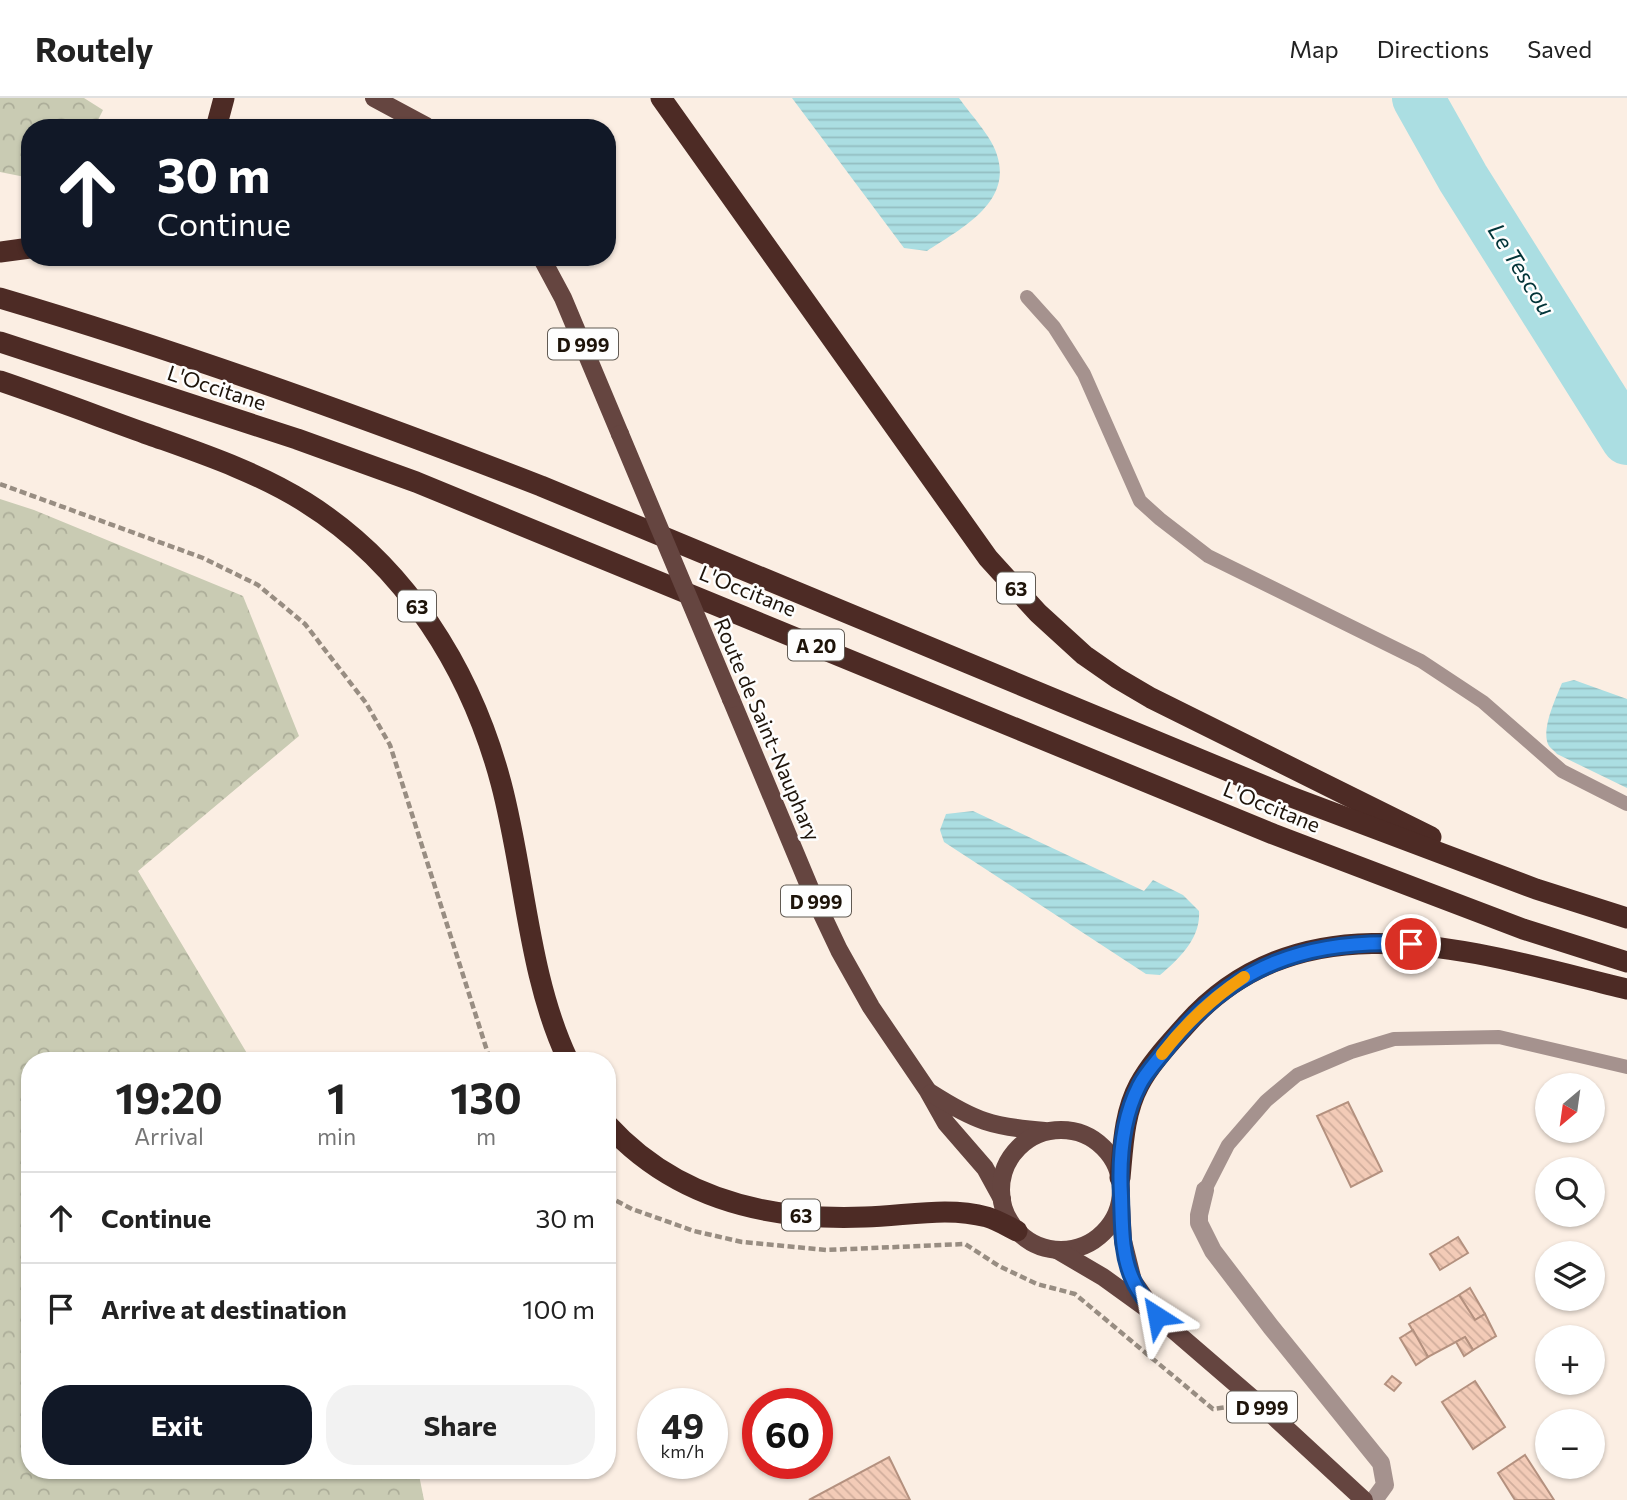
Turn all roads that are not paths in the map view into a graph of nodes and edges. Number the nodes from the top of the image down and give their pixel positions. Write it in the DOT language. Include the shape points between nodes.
graph roads {
  1 [pos="224,98"];
  2 [pos="374,98"];
  3 [pos="397,98"];
  4 [pos="661,98"];
  5 [pos="218,119"];
  6 [pos="412,119"];
  7 [pos="419,119"];
  8 [pos="21,249"];
  9 [pos="0,251"];
  10 [pos="546,266"];
  11 [pos="1027,297"];
  12 [pos="0,298"];
  13 [pos="0,342"];
  14 [pos="0,381"];
  15 [pos="1627,804"];
  16 [pos="1536,889"];
  17 [pos="1627,918"];
  18 [pos="1627,962"];
  19 [pos="1627,989"];
  20 [pos="565,1052"];
  21 [pos="1627,1067"];
  22 [pos="928,1091"];
  23 [pos="1050,1131"];
  24 [pos="616,1134"];
  25 [pos="1120,1178"];
  26 [pos="1205,1190"];
  27 [pos="1002,1199"];
  28 [pos="1121,1199"];
  29 [pos="1017,1231"];
  30 [pos="1057,1250"];
  31 [pos="1157,1316"];
  32 [pos="1364,1500"];
  33 [pos="1374,1500"];
  1 -- 5 [label="highway"];
  2 -- 6 [label="main road"];
  3 -- 7 [label="main road"];
  4 -- 16 [label="highway, 63" via="988,558 1047,622 1084,655 1151,698"];
  8 -- 9 [label="highway"];
  10 -- 22 [label="main road, Route de Saint-Nauphary / D 999, bridge" via="839,950"];
  11 -- 15 [label="lane" via="1054,327 1084,374 1140,501 1160,519 1208,556 1421,661 1483,702 1562,771"];
  12 -- 16 [label="highway, L'Occitane / A 20" via="314,400 441,447 1286,795"];
  13 -- 18 [label="highway, L'Occitane / A 20" via="416,482 1273,834 1523,929"];
  14 -- 20 [label="highway, 63" via="270,482 335,524 409,594 448,650 480,715 501,783 551,1020"];
  16 -- 17 [label="highway, L'Occitane / A 20"];
  19 -- 25 [label="highway" via="1433,945 1352,944 1271,963 1222,991 1196,1013 1140,1084 1125,1126"];
  21 -- 26 [label="lane" via="1499,1037 1394,1039 1351,1052 1287,1084 1228,1145"];
  22 -- 23 [label="main road, Route de Saint-Nauphary / D 999" via="985,1123"];
  22 -- 27 [label="main road, Route de Saint-Nauphary / D 999"];
  23 -- 25 [label="main road" via="1068,1130 1094,1140 1113,1160"];
  23 -- 27 [label="main road" via="1022,1144 1012,1155 1001,1184"];
  24 -- 29 [label="highway, 63" via="649,1163 699,1192 757,1210 864,1217 948,1211 988,1217"];
  25 -- 28 [label="main road"];
  26 -- 33 [label="street" via="1199,1223 1213,1251 1381,1464 1385,1485"];
  27 -- 29 [label="main road"];
  28 -- 30 [label="main road" via="1113,1220 1099,1237 1079,1247"];
  28 -- 31 [label="main road, D 999" via="1123,1241 1133,1281"];
  29 -- 30 [label="main road"];
  30 -- 31 [label="main road, D 999"];
  31 -- 32 [label="main road, D 999"];
}
